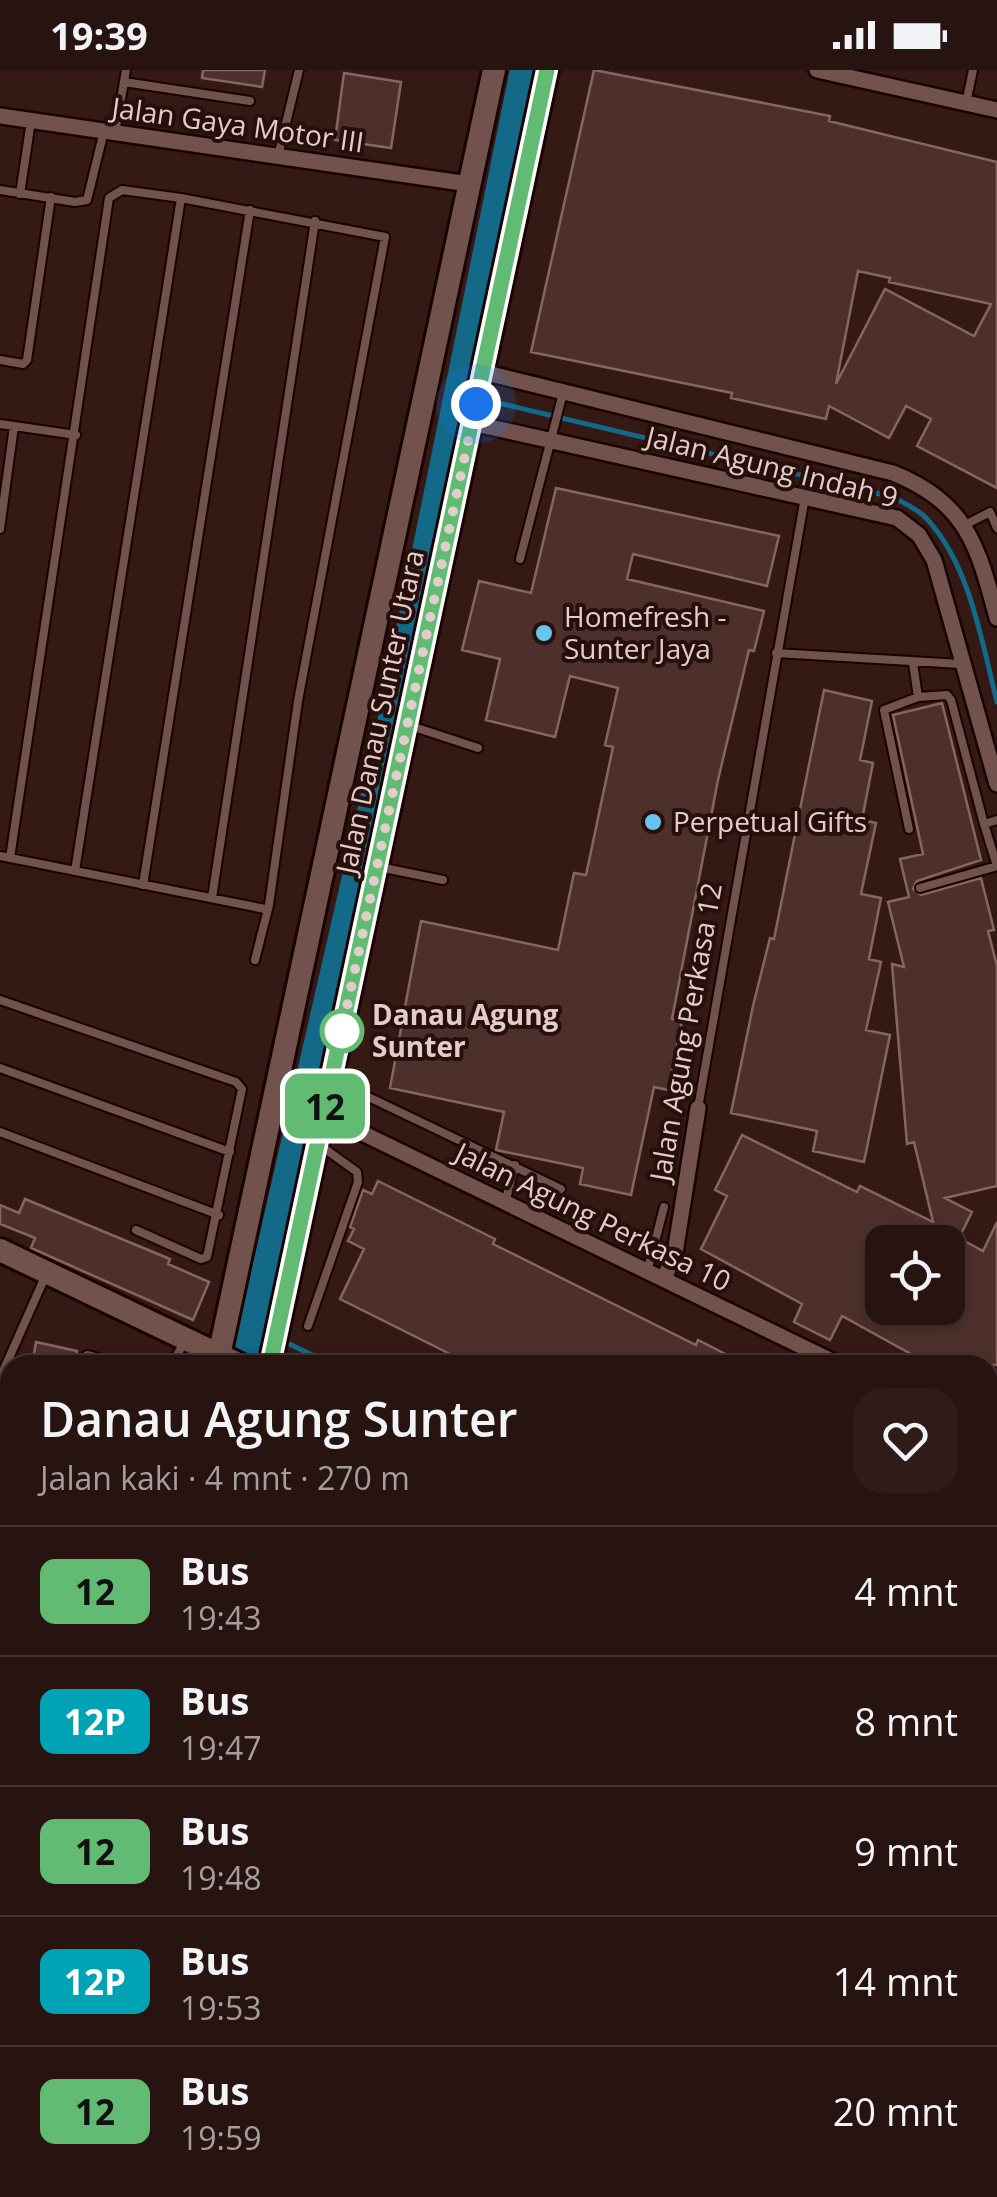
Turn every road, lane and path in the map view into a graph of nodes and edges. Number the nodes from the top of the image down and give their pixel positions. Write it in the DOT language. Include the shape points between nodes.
graph roads {
  1 [pos="126,70"];
  2 [pos="299,70"];
  3 [pos="494,70"];
  4 [pos="547,70"];
  5 [pos="816,70"];
  6 [pos="973,70"];
  7 [pos="124,82"];
  8 [pos="250,100"];
  9 [pos="966,103"];
  10 [pos="997,110"];
  11 [pos="0,116"];
  12 [pos="30,121"];
  13 [pos="110,132"];
  14 [pos="278,156"];
  15 [pos="470,184"];
  16 [pos="0,190"];
  17 [pos="20,194"];
  18 [pos="51,197"];
  19 [pos="180,198"];
  20 [pos="250,210"];
  21 [pos="314,221"];
  22 [pos="0,360"];
  23 [pos="477,398"];
  24 [pos="561,401"];
  25 [pos="0,424"];
  26 [pos="14,426"];
  27 [pos="552,433"];
  28 [pos="76,435"];
  29 [pos="805,496"];
  30 [pos="1,521"];
  31 [pos="965,525"];
  32 [pos="997,528"];
  33 [pos="0,529"];
  34 [pos="520,559"];
  35 [pos="992,575"];
  36 [pos="997,618"];
  37 [pos="776,653"];
  38 [pos="914,664"];
  39 [pos="966,664"];
  40 [pos="918,697"];
  41 [pos="407,725"];
  42 [pos="478,748"];
  43 [pos="997,784"];
  44 [pos="997,820"];
  45 [pos="984,824"];
  46 [pos="909,829"];
  47 [pos="5,857"];
  48 [pos="997,866"];
  49 [pos="379,867"];
  50 [pos="75,872"];
  51 [pos="444,880"];
  52 [pos="143,886"];
  53 [pos="920,888"];
  54 [pos="212,898"];
  55 [pos="265,909"];
  56 [pos="255,960"];
  57 [pos="0,1000"];
  58 [pos="0,1068"];
  59 [pos="331,1079"];
  60 [pos="698,1108"];
  61 [pos="324,1114"];
  62 [pos="0,1132"];
  63 [pos="317,1144"];
  64 [pos="230,1152"];
  65 [pos="515,1164"];
  66 [pos="560,1188"];
  67 [pos="505,1202"];
  68 [pos="664,1206"];
  69 [pos="218,1215"];
  70 [pos="136,1230"];
  71 [pos="0,1250"];
  72 [pos="47,1272"];
  73 [pos="647,1272"];
  74 [pos="664,1280"];
  75 [pos="308,1326"];
  76 [pos="187,1338"];
  77 [pos="10,1355"];
  78 [pos="177,1355"];
  79 [pos="216,1355"];
  80 [pos="227,1355"];
  81 [pos="272,1355"];
  82 [pos="819,1355"];
  1 -- 7 [label="lane"];
  2 -- 14 [label="lane"];
  3 -- 15 [label="main road, Jalan Danau Sunter Utara"];
  4 -- 23 [label="main road, Jalan Danau Sunter Utara"];
  5 -- 9 [label="street"];
  6 -- 9 [label="lane"];
  7 -- 8 [label="lane"];
  7 -- 13 [label="lane"];
  9 -- 10 [label="street"];
  11 -- 12 [label="street, Jalan Gaya Motor III"];
  12 -- 13 [label="street, Jalan Gaya Motor III"];
  12 -- 17 [label="lane"];
  13 -- 14 [label="street, Jalan Gaya Motor III"];
  13 -- 18 [label="lane" via="87,200"];
  14 -- 15 [label="street, Jalan Gaya Motor III"];
  15 -- 80 [label="main road, Jalan Danau Sunter Utara"];
  16 -- 17 [label="lane"];
  17 -- 18 [label="lane"];
  18 -- 22 [label="lane" via="27,360"];
  19 -- 20 [label="lane"];
  19 -- 28 [label="lane" via="122,190 109,198"];
  19 -- 50 [label="lane"];
  20 -- 21 [label="lane"];
  20 -- 52 [label="lane"];
  21 -- 54 [label="lane"];
  21 -- 55 [label="lane" via="387,241"];
  23 -- 24 [label="street, Jalan Agung Indah 9"];
  23 -- 27 [label="street, Jalan Agung Indah 9"];
  23 -- 41 [label="main road, Jalan Danau Sunter Utara"];
  24 -- 27 [label="lane"];
  24 -- 31 [label="street, Jalan Agung Indah 9" via="893,473 936,492"];
  25 -- 26 [label="lane"];
  26 -- 28 [label="lane"];
  26 -- 30 [label="lane"];
  27 -- 29 [label="street, Jalan Agung Indah 9"];
  27 -- 34 [label="lane"];
  28 -- 47 [label="lane"];
  29 -- 37 [label="lane, Jalan Agung Perkasa 12"];
  29 -- 39 [label="street, Jalan Agung Indah 9" via="897,518 919,536 934,560"];
  30 -- 33 [label="lane"];
  31 -- 32 [label="lane" via="990,512"];
  31 -- 35 [label="street, Jalan Agung Indah 9"];
  35 -- 36 [label="street, Jalan Agung Indah 9"];
  37 -- 38 [label="lane"];
  37 -- 60 [label="lane, Jalan Agung Perkasa 12"];
  38 -- 39 [label="lane"];
  38 -- 40 [label="lane"];
  39 -- 43 [label="street, Jalan Agung Indah 9"];
  40 -- 45 [label="lane" via="952,700"];
  40 -- 46 [label="lane" via="884,710"];
  41 -- 42 [label="lane"];
  41 -- 49 [label="main road, Jalan Danau Sunter Utara"];
  44 -- 45 [label="lane"];
  45 -- 48 [label="lane"];
  47 -- 50 [label="lane"];
  48 -- 53 [label="lane"];
  49 -- 51 [label="lane"];
  49 -- 59 [label="main road, Jalan Danau Sunter Utara"];
  50 -- 52 [label="lane"];
  52 -- 54 [label="lane"];
  54 -- 55 [label="lane"];
  55 -- 56 [label="lane"];
  57 -- 64 [label="lane" via="236,1082 242,1089"];
  58 -- 64 [label="lane"];
  59 -- 61 [label="main road, Jalan Danau Sunter Utara"];
  59 -- 65 [label="lane"];
  60 -- 74 [label="street, Jalan Agung Perkasa 12" via="676,1254"];
  61 -- 63 [label="main road, Jalan Danau Sunter Utara"];
  61 -- 67 [label="street, Jalan Agung Perkasa 10"];
  62 -- 69 [label="lane"];
  63 -- 75 [label="lane" via="357,1172 358,1182"];
  63 -- 81 [label="main road, Jalan Danau Sunter Utara"];
  64 -- 69 [label="lane"];
  65 -- 66 [label="lane"];
  65 -- 67 [label="lane"];
  67 -- 73 [label="street, Jalan Agung Perkasa 10"];
  68 -- 73 [label="lane"];
  69 -- 70 [label="lane" via="212,1249 201,1259"];
  71 -- 72 [label="main road"];
  72 -- 76 [label="main road"];
  72 -- 77 [label="lane"];
  73 -- 74 [label="street, Jalan Agung Perkasa 10"];
  74 -- 82 [label="street, Jalan Agung Perkasa 10"];
  76 -- 78 [label="lane"];
  76 -- 79 [label="main road"];
}
